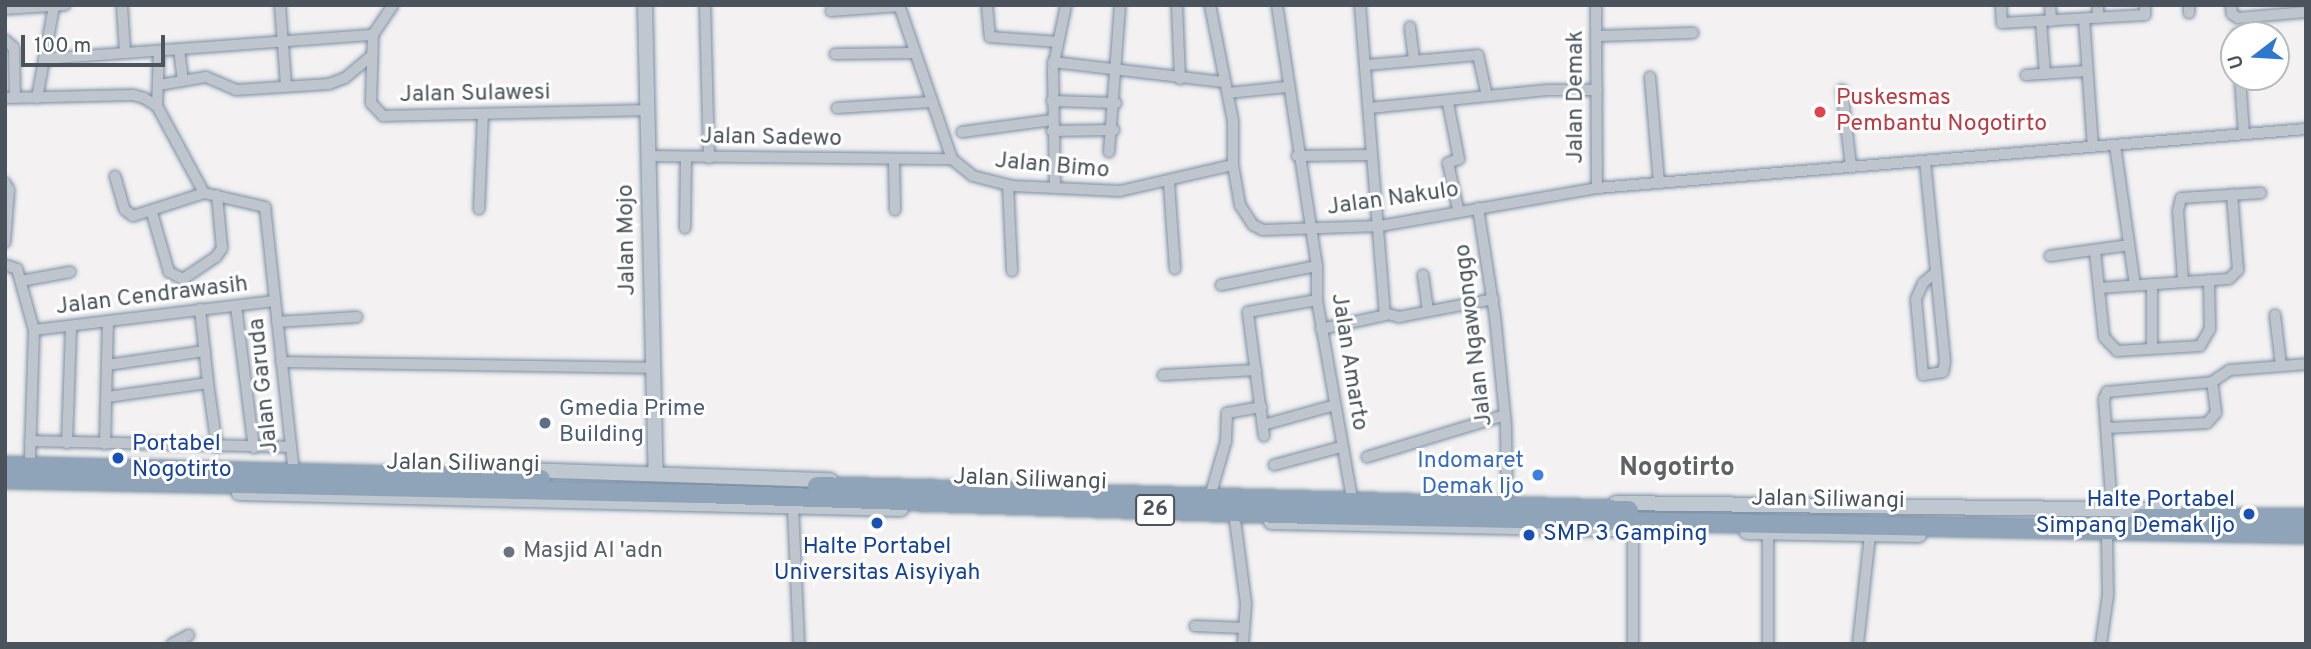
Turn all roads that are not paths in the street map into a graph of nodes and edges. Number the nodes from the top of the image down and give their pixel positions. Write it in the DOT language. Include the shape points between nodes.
graph roads {
  1 [pos="65,5"];
  2 [pos="121,5"];
  3 [pos="280,5"];
  4 [pos="393,5"];
  5 [pos="645,5"];
  6 [pos="705,5"];
  7 [pos="987,5"];
  8 [pos="1066,5"];
  9 [pos="1120,5"];
  10 [pos="1177,5"];
  11 [pos="1210,5"];
  12 [pos="1277,5"];
  13 [pos="1360,5"];
  14 [pos="1596,5"];
  15 [pos="2001,5"];
  16 [pos="2050,5"];
  17 [pos="2098,5"];
  18 [pos="2144,5"];
  19 [pos="2231,5"];
  20 [pos="54,6"];
  21 [pos="899,6"];
  22 [pos="5,9"];
  23 [pos="831,11"];
  24 [pos="2306,12"];
  25 [pos="2098,18"];
  26 [pos="2084,19"];
  27 [pos="2046,21"];
  28 [pos="1410,27"];
  29 [pos="1693,33"];
  30 [pos="373,36"];
  31 [pos="1597,36"];
  32 [pos="5,40"];
  33 [pos="283,42"];
  34 [pos="1058,43"];
  35 [pos="179,49"];
  36 [pos="159,51"];
  37 [pos="125,53"];
  38 [pos="915,53"];
  39 [pos="835,54"];
  40 [pos="372,55"];
  41 [pos="44,59"];
  42 [pos="1414,61"];
  43 [pos="1053,62"];
  44 [pos="1367,65"];
  45 [pos="1116,68"];
  46 [pos="2087,71"];
  47 [pos="2045,74"];
  48 [pos="2026,75"];
  49 [pos="1650,77"];
  50 [pos="1180,79"];
  51 [pos="183,81"];
  52 [pos="159,85"];
  53 [pos="286,85"];
  54 [pos="1287,87"];
  55 [pos="1225,88"];
  56 [pos="1597,90"];
  57 [pos="1842,90"];
  58 [pos="2241,91"];
  59 [pos="1487,96"];
  60 [pos="10,98"];
  61 [pos="37,98"];
  62 [pos="1052,101"];
  63 [pos="932,102"];
  64 [pos="1116,103"];
  65 [pos="1448,103"];
  66 [pos="157,106"];
  67 [pos="837,108"];
  68 [pos="1370,108"];
  69 [pos="647,110"];
  70 [pos="483,115"];
  71 [pos="1052,125"];
  72 [pos="2306,129"];
  73 [pos="1114,130"];
  74 [pos="962,132"];
  75 [pos="2244,134"];
  76 [pos="2115,145"];
  77 [pos="2093,147"];
  78 [pos="1110,152"];
  79 [pos="1370,155"];
  80 [pos="648,156"];
  81 [pos="1297,156"];
  82 [pos="686,157"];
  83 [pos="709,158"];
  84 [pos="894,159"];
  85 [pos="952,159"];
  86 [pos="1925,161"];
  87 [pos="1233,165"];
  88 [pos="1851,167"];
  89 [pos="115,176"];
  90 [pos="5,183"];
  91 [pos="1170,183"];
  92 [pos="1659,183"];
  93 [pos="1008,185"];
  94 [pos="1055,188"];
  95 [pos="1597,188"];
  96 [pos="204,193"];
  97 [pos="2261,193"];
  98 [pos="2232,194"];
  99 [pos="217,195"];
  100 [pos="1478,208"];
  101 [pos="479,209"];
  102 [pos="1458,209"];
  103 [pos="895,210"];
  104 [pos="152,213"];
  105 [pos="1380,226"];
  106 [pos="685,228"];
  107 [pos="1310,231"];
  108 [pos="5,242"];
  109 [pos="2129,245"];
  110 [pos="2095,251"];
  111 [pos="2050,256"];
  112 [pos="5,265"];
  113 [pos="1317,266"];
  114 [pos="1175,269"];
  115 [pos="1012,271"];
  116 [pos="70,272"];
  117 [pos="1935,273"];
  118 [pos="1423,275"];
  119 [pos="2183,280"];
  120 [pos="2209,280"];
  121 [pos="21,281"];
  122 [pos="2152,284"];
  123 [pos="1221,285"];
  124 [pos="2135,285"];
  125 [pos="2099,288"];
  126 [pos="1493,299"];
  127 [pos="1317,300"];
  128 [pos="274,301"];
  129 [pos="236,306"];
  130 [pos="200,309"];
  131 [pos="1428,312"];
  132 [pos="1387,315"];
  133 [pos="2276,315"];
  134 [pos="358,317"];
  135 [pos="277,322"];
  136 [pos="108,324"];
  137 [pos="71,328"];
  138 [pos="1321,329"];
  139 [pos="34,330"];
  140 [pos="2152,347"];
  141 [pos="205,351"];
  142 [pos="281,362"];
  143 [pos="2306,364"];
  144 [pos="107,365"];
  145 [pos="2281,366"];
  146 [pos="653,368"];
  147 [pos="1256,370"];
  148 [pos="1163,375"];
  149 [pos="2212,382"];
  150 [pos="208,383"];
  151 [pos="107,397"];
  152 [pos="1335,405"];
  153 [pos="1261,407"];
  154 [pos="1505,415"];
  155 [pos="2107,428"];
  156 [pos="30,441"];
  157 [pos="67,443"];
  158 [pos="105,444"];
  159 [pos="217,447"];
  160 [pos="291,447"];
  161 [pos="1341,447"];
  162 [pos="254,448"];
  163 [pos="1367,457"];
  164 [pos="5,458"];
  165 [pos="38,461"];
  166 [pos="1274,465"];
  167 [pos="5,466"];
  168 [pos="293,466"];
  169 [pos="273,469"];
  170 [pos="656,473"];
  171 [pos="149,475"];
  172 [pos="179,476"];
  173 [pos="5,479"];
  174 [pos="739,480"];
  175 [pos="5,488"];
  176 [pos="291,490"];
  177 [pos="1211,493"];
  178 [pos="1352,498"];
  179 [pos="701,499"];
  180 [pos="1507,500"];
  181 [pos="793,507"];
  182 [pos="2112,509"];
  183 [pos="1574,515"];
  184 [pos="2302,517"];
  185 [pos="1235,520"];
  186 [pos="1311,520"];
  187 [pos="2251,525"];
  188 [pos="1633,530"];
  189 [pos="1768,533"];
  190 [pos="2306,534"];
  191 [pos="1870,535"];
  192 [pos="2107,535"];
  193 [pos="1195,626"];
  194 [pos="1244,628"];
  195 [pos="189,635"];
  196 [pos="172,644"];
  197 [pos="799,644"];
  198 [pos="1243,644"];
  199 [pos="1633,644"];
  200 [pos="1768,644"];
  201 [pos="1858,644"];
  202 [pos="2101,644"];
  1 -- 20 [label="street"];
  2 -- 37 [label="street"];
  3 -- 33 [label="street"];
  4 -- 30 [label="street, Jalan Sulawesi"];
  5 -- 69 [label="street, Jalan Mojo"];
  6 -- 83 [label="street"];
  7 -- 34 [label="street" via="990,37"];
  8 -- 34 [label="street"];
  9 -- 45 [label="street"];
  10 -- 50 [label="street"];
  11 -- 55 [label="street, Jalan Nakulo"];
  12 -- 54 [label="street, Jalan Amarto"];
  13 -- 44 [label="street"];
  14 -- 31 [label="street, Jalan Demak"];
  15 -- 27 [label="street" via="2001,23"];
  16 -- 27 [label="street"];
  17 -- 25 [label="street"];
  18 -- 25 [label="street" via="2145,15"];
  19 -- 24 [label="street" via="2238,18"];
  20 -- 22 [label="street"];
  20 -- 41 [label="street"];
  21 -- 23 [label="street"];
  21 -- 38 [label="street"];
  25 -- 26 [label="street"];
  26 -- 27 [label="street"];
  26 -- 46 [label="street"];
  27 -- 47 [label="street"];
  28 -- 42 [label="street"];
  29 -- 31 [label="street"];
  30 -- 33 [label="street"];
  30 -- 40 [label="street, Jalan Sulawesi"];
  31 -- 56 [label="street, Jalan Demak"];
  32 -- 60 [label="street" via="14,48"];
  33 -- 35 [label="street"];
  33 -- 53 [label="street"];
  34 -- 43 [label="street"];
  35 -- 36 [label="street"];
  35 -- 51 [label="street"];
  36 -- 37 [label="street"];
  36 -- 52 [label="street"];
  37 -- 41 [label="street"];
  38 -- 39 [label="street"];
  38 -- 63 [label="street"];
  40 -- 53 [label="street" via="338,82"];
  40 -- 70 [label="street, Jalan Sulawesi" via="371,103 383,116"];
  41 -- 61 [label="street"];
  42 -- 44 [label="street"];
  42 -- 59 [label="street" via="1478,55"];
  43 -- 45 [label="street"];
  43 -- 62 [label="street"];
  44 -- 68 [label="street"];
  45 -- 50 [label="street"];
  45 -- 64 [label="street"];
  46 -- 47 [label="street"];
  46 -- 77 [label="street"];
  47 -- 48 [label="street"];
  49 -- 92 [label="street"];
  50 -- 55 [label="street"];
  51 -- 52 [label="street"];
  51 -- 53 [label="street" via="216,78 236,90"];
  52 -- 66 [label="street"];
  54 -- 55 [label="street"];
  54 -- 81 [label="street, Jalan Amarto"];
  55 -- 87 [label="street, Jalan Nakulo" via="1233,121"];
  56 -- 59 [label="street"];
  56 -- 95 [label="street, Jalan Demak"];
  57 -- 88 [label="street"];
  58 -- 75 [label="street"];
  59 -- 65 [label="street"];
  60 -- 61 [label="street"];
  61 -- 66 [label="street" via="133,95"];
  62 -- 64 [label="street"];
  62 -- 71 [label="street"];
  63 -- 67 [label="street"];
  63 -- 85 [label="street"];
  64 -- 73 [label="street"];
  65 -- 68 [label="street"];
  65 -- 102 [label="street" via="1459,159 1448,163"];
  66 -- 96 [label="street"];
  68 -- 79 [label="street"];
  69 -- 70 [label="street, Jalan Sulawesi"];
  69 -- 80 [label="street, Jalan Mojo"];
  70 -- 101 [label="street"];
  71 -- 73 [label="street"];
  71 -- 74 [label="street"];
  71 -- 94 [label="street"];
  72 -- 75 [label="street, Jalan Nakulo"];
  73 -- 78 [label="street"];
  75 -- 76 [label="street, Jalan Nakulo"];
  76 -- 77 [label="street, Jalan Nakulo"];
  76 -- 109 [label="street"];
  77 -- 86 [label="street, Jalan Nakulo"];
  79 -- 81 [label="street"];
  79 -- 105 [label="street"];
  80 -- 82 [label="street, Jalan Sadewo"];
  80 -- 146 [label="street, Jalan Mojo"];
  81 -- 107 [label="street, Jalan Amarto"];
  82 -- 83 [label="street, Jalan Sadewo"];
  82 -- 106 [label="street"];
  83 -- 84 [label="street, Jalan Sadewo"];
  84 -- 85 [label="street, Jalan Sadewo"];
  84 -- 103 [label="street"];
  85 -- 93 [label="street, Jalan Bimo" via="973,176"];
  86 -- 88 [label="street, Jalan Nakulo"];
  86 -- 117 [label="street"];
  87 -- 91 [label="street, Jalan Bimo"];
  87 -- 107 [label="street, Jalan Nakulo" via="1240,205 1253,225 1263,230"];
  88 -- 92 [label="street, Jalan Nakulo"];
  89 -- 104 [label="street" via="128,214"];
  90 -- 108 [label="street" via="9,190"];
  91 -- 94 [label="street, Jalan Bimo" via="1120,191"];
  91 -- 114 [label="street"];
  92 -- 95 [label="street, Jalan Nakulo"];
  93 -- 94 [label="street, Jalan Bimo"];
  93 -- 115 [label="street"];
  95 -- 100 [label="street, Jalan Nakulo"];
  96 -- 99 [label="street"];
  96 -- 104 [label="street"];
  97 -- 98 [label="street"];
  98 -- 119 [label="street" via="2181,198"];
  98 -- 120 [label="street" via="2238,270 2230,279"];
  99 -- 104 [label="street" via="222,248 183,279 169,272"];
  99 -- 128 [label="street, Jalan Garuda" via="265,207"];
  100 -- 102 [label="street, Jalan Nakulo"];
  100 -- 126 [label="street, Jalan Ngawonggo"];
  102 -- 105 [label="street, Jalan Nakulo"];
  105 -- 107 [label="street, Jalan Nakulo"];
  105 -- 132 [label="street"];
  107 -- 113 [label="street, Jalan Amarto"];
  109 -- 110 [label="street"];
  109 -- 124 [label="street"];
  110 -- 111 [label="street"];
  110 -- 125 [label="street"];
  112 -- 121 [label="street" via="17,269"];
  113 -- 123 [label="street"];
  113 -- 127 [label="street, Jalan Amarto"];
  116 -- 121 [label="street"];
  117 -- 117 [label="street" via="1945,369 1923,375 1916,299 1921,286"];
  118 -- 131 [label="street"];
  119 -- 120 [label="street"];
  119 -- 122 [label="street"];
  120 -- 140 [label="street" via="2210,330 2200,345"];
  121 -- 139 [label="street"];
  122 -- 124 [label="street"];
  122 -- 140 [label="street"];
  124 -- 125 [label="street"];
  125 -- 140 [label="street" via="2104,337 2110,346 2117,351"];
  126 -- 131 [label="street"];
  126 -- 154 [label="street, Jalan Ngawonggo"];
  127 -- 138 [label="street, Jalan Amarto"];
  127 -- 147 [label="street" via="1249,310"];
  128 -- 129 [label="street, Jalan Cendrawasih"];
  128 -- 135 [label="street, Jalan Garuda"];
  129 -- 130 [label="street, Jalan Cendrawasih"];
  129 -- 162 [label="street"];
  130 -- 136 [label="street, Jalan Cendrawasih"];
  130 -- 141 [label="street"];
  131 -- 132 [label="street"];
  132 -- 138 [label="street"];
  133 -- 145 [label="street"];
  134 -- 135 [label="street"];
  135 -- 142 [label="street, Jalan Garuda"];
  136 -- 137 [label="street, Jalan Cendrawasih"];
  136 -- 144 [label="street"];
  137 -- 139 [label="street, Jalan Cendrawasih"];
  137 -- 157 [label="street"];
  138 -- 152 [label="street, Jalan Amarto"];
  139 -- 156 [label="street"];
  141 -- 144 [label="street"];
  141 -- 150 [label="street"];
  142 -- 146 [label="street"];
  142 -- 160 [label="street, Jalan Garuda"];
  143 -- 145 [label="street"];
  144 -- 151 [label="street"];
  145 -- 149 [label="street" via="2230,370"];
  146 -- 170 [label="street, Jalan Mojo"];
  147 -- 148 [label="street"];
  147 -- 153 [label="street"];
  149 -- 155 [label="street" via="2113,389 2104,399"];
  149 -- 155 [label="street" via="2216,413 2207,423"];
  150 -- 151 [label="street"];
  150 -- 159 [label="street"];
  151 -- 158 [label="street"];
  152 -- 153 [label="street" via="1264,430"];
  152 -- 161 [label="street, Jalan Amarto"];
  153 -- 177 [label="street" via="1227,413 1226,441"];
  154 -- 163 [label="street"];
  154 -- 180 [label="street, Jalan Ngawonggo"];
  155 -- 182 [label="street"];
  156 -- 157 [label="street"];
  156 -- 165 [label="street"];
  157 -- 158 [label="street"];
  158 -- 159 [label="street"];
  159 -- 162 [label="street"];
  160 -- 162 [label="street"];
  160 -- 168 [label="street, Jalan Garuda"];
  161 -- 166 [label="street"];
  161 -- 178 [label="street, Jalan Amarto"];
  164 -- 165 [label="street"];
  165 -- 167 [label="highway, Jalan Siliwangi / 26"];
  165 -- 169 [label="street"];
  165 -- 171 [label="highway, Jalan Siliwangi / 26"];
  168 -- 169 [label="street"];
  168 -- 170 [label="street"];
  169 -- 172 [label="highway, Jalan Siliwangi / 26"];
  169 -- 174 [label="highway, Jalan Siliwangi / 26"];
  170 -- 174 [label="street"];
  171 -- 172 [label="highway, Jalan Siliwangi / 26"];
  171 -- 173 [label="highway, Jalan Siliwangi / 26"];
  172 -- 176 [label="highway, Jalan Siliwangi / 26"];
  174 -- 177 [label="street"];
  174 -- 183 [label="highway, Jalan Siliwangi / 26"];
  175 -- 176 [label="street"];
  176 -- 179 [label="highway, Jalan Siliwangi / 26"];
  177 -- 178 [label="street"];
  178 -- 180 [label="street"];
  179 -- 181 [label="street"];
  179 -- 186 [label="highway, Jalan Siliwangi / 26"];
  180 -- 183 [label="street"];
  181 -- 185 [label="street"];
  181 -- 197 [label="street"];
  182 -- 183 [label="street"];
  182 -- 187 [label="street" via="2228,512"];
  183 -- 186 [label="highway, Jalan Siliwangi / 26"];
  183 -- 187 [label="highway, Jalan Siliwangi / 26"];
  183 -- 188 [label="street"];
  184 -- 187 [label="highway, Jalan Siliwangi / 26"];
  185 -- 186 [label="street"];
  185 -- 194 [label="street" via="1246,603"];
  187 -- 190 [label="highway, Jalan Siliwangi / 26"];
  187 -- 192 [label="street" via="2244,537"];
  188 -- 189 [label="street"];
  188 -- 199 [label="street"];
  189 -- 191 [label="street"];
  189 -- 200 [label="street"];
  191 -- 192 [label="street"];
  191 -- 201 [label="street"];
  192 -- 202 [label="street" via="2108,595"];
  193 -- 194 [label="street"];
  194 -- 198 [label="street"];
  195 -- 196 [label="street"];
}
